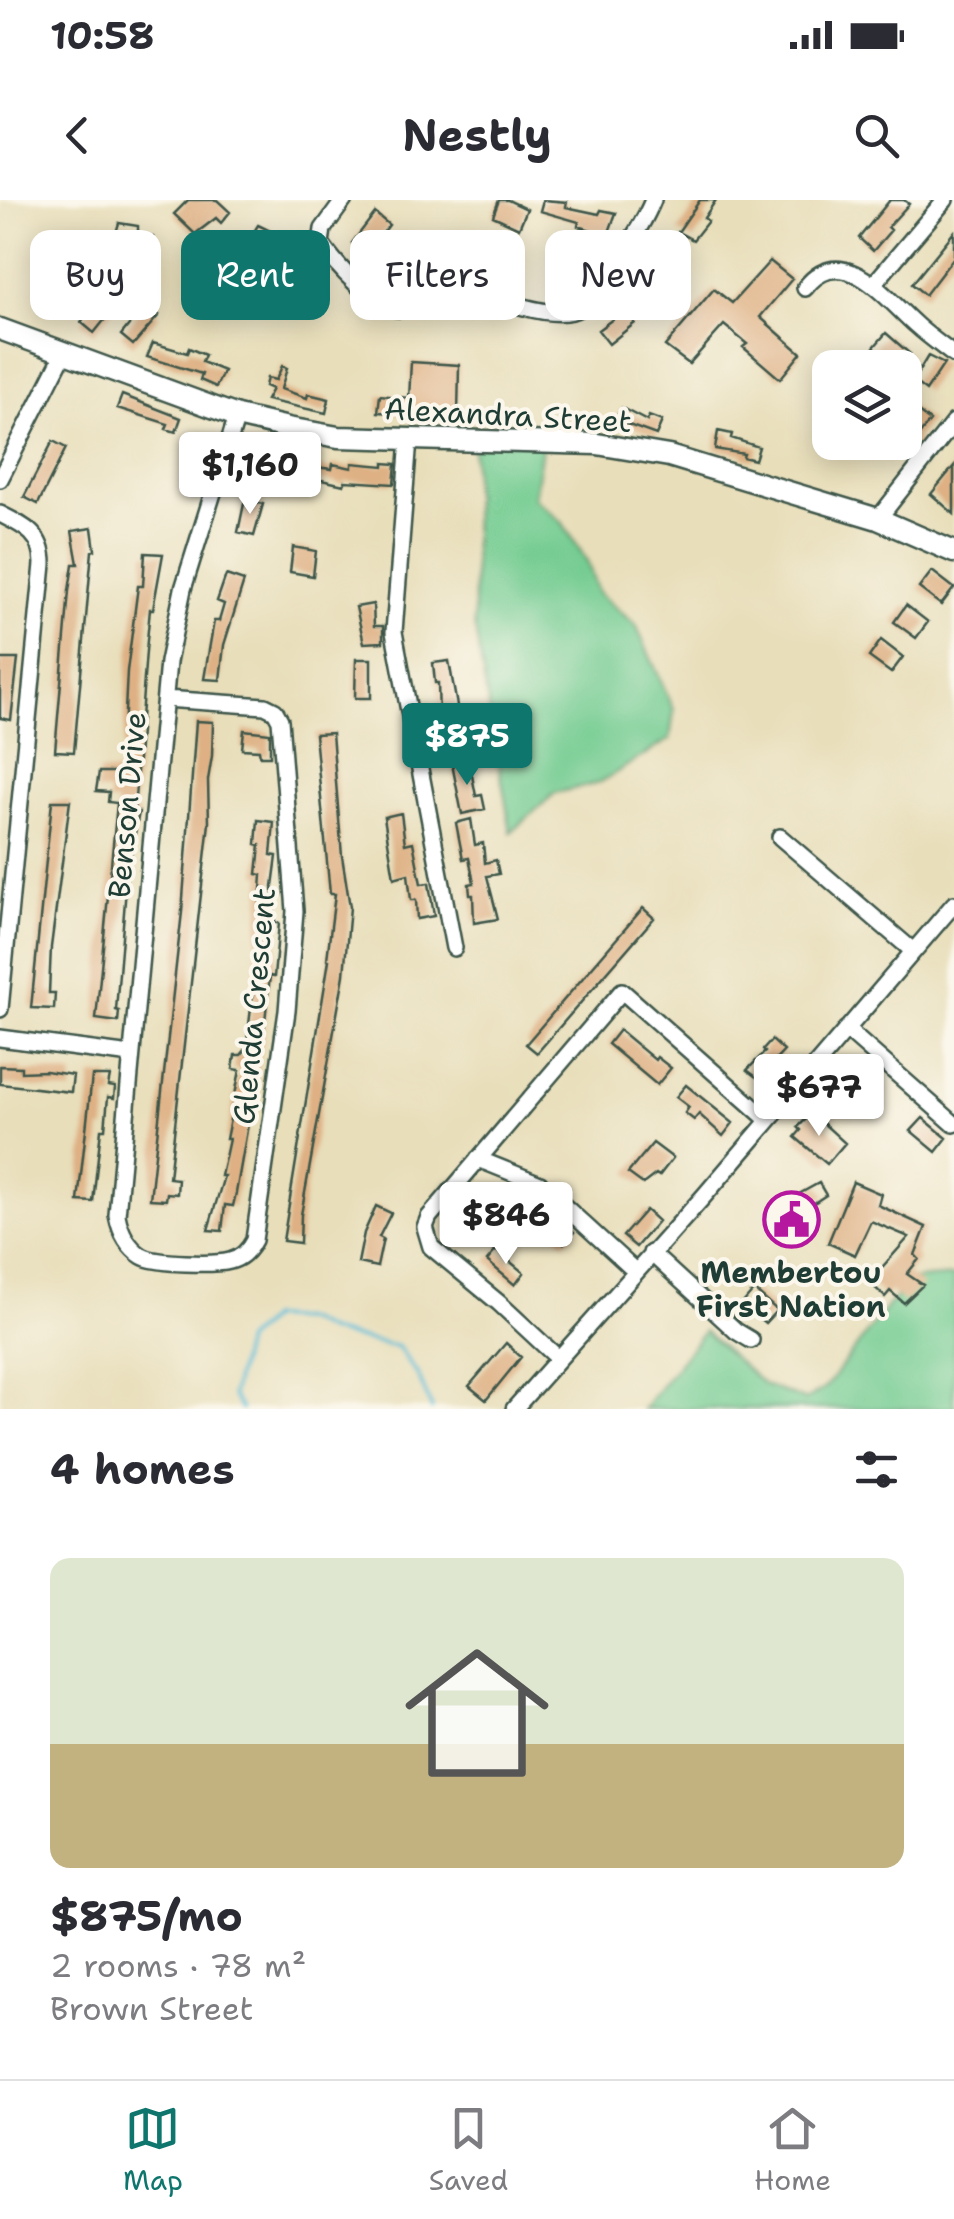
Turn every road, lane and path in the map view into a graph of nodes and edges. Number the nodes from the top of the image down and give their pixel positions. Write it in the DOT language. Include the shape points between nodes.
graph roads {
  1 [pos="344,200"];
  2 [pos="653,200"];
  3 [pos="945,200"];
  4 [pos="873,285"];
  5 [pos="805,288"];
  6 [pos="0,329"];
  7 [pos="64,352"];
  8 [pos="954,355"];
  9 [pos="236,416"];
  10 [pos="954,422"];
  11 [pos="409,439"];
  12 [pos="0,479"];
  13 [pos="0,514"];
  14 [pos="878,519"];
  15 [pos="954,552"];
  16 [pos="164,699"];
  17 [pos="780,837"];
  18 [pos="954,904"];
  19 [pos="454,948"];
  20 [pos="913,951"];
  21 [pos="0,1010"];
  22 [pos="846,1029"];
  23 [pos="0,1038"];
  24 [pos="131,1055"];
  25 [pos="768,1120"];
  26 [pos="954,1124"];
  27 [pos="478,1160"];
  28 [pos="117,1208"];
  29 [pos="651,1252"];
  30 [pos="635,1271"];
  31 [pos="751,1340"];
  32 [pos="558,1359"];
  33 [pos="514,1409"];
  1 -- 2 [label="street" via="321,243 390,308 439,276 494,298 570,313 615,264"];
  3 -- 4 [label="street"];
  4 -- 5 [label="street" via="841,270"];
  4 -- 8 [label="street"];
  6 -- 7 [label="main road, Alexandra Street"];
  7 -- 9 [label="main road, Alexandra Street"];
  7 -- 12 [label="street"];
  9 -- 11 [label="main road, Alexandra Street" via="338,437"];
  9 -- 16 [label="street, Benson Drive" via="182,589"];
  10 -- 14 [label="street"];
  11 -- 14 [label="main road, Alexandra Street" via="596,444 669,456"];
  11 -- 19 [label="street" via="394,632"];
  13 -- 21 [label="street" via="34,534 43,570"];
  14 -- 15 [label="main road, Alexandra Street"];
  16 -- 24 [label="street, Benson Drive"];
  16 -- 28 [label="street, Glenda Crescent" via="265,706 280,716 295,896 288,999 250,1248 224,1262 149,1260 125,1237"];
  17 -- 20 [label="street"];
  18 -- 20 [label="street"];
  20 -- 22 [label="street"];
  22 -- 25 [label="street"];
  22 -- 26 [label="street"];
  23 -- 24 [label="street"];
  24 -- 28 [label="street, Benson Drive"];
  25 -- 27 [label="street" via="622,991"];
  25 -- 29 [label="street"];
  27 -- 30 [label="street" via="540,1184"];
  27 -- 32 [label="street" via="429,1217 426,1238"];
  29 -- 30 [label="street"];
  29 -- 31 [label="street"];
  30 -- 32 [label="street"];
  32 -- 33 [label="street"];
}
